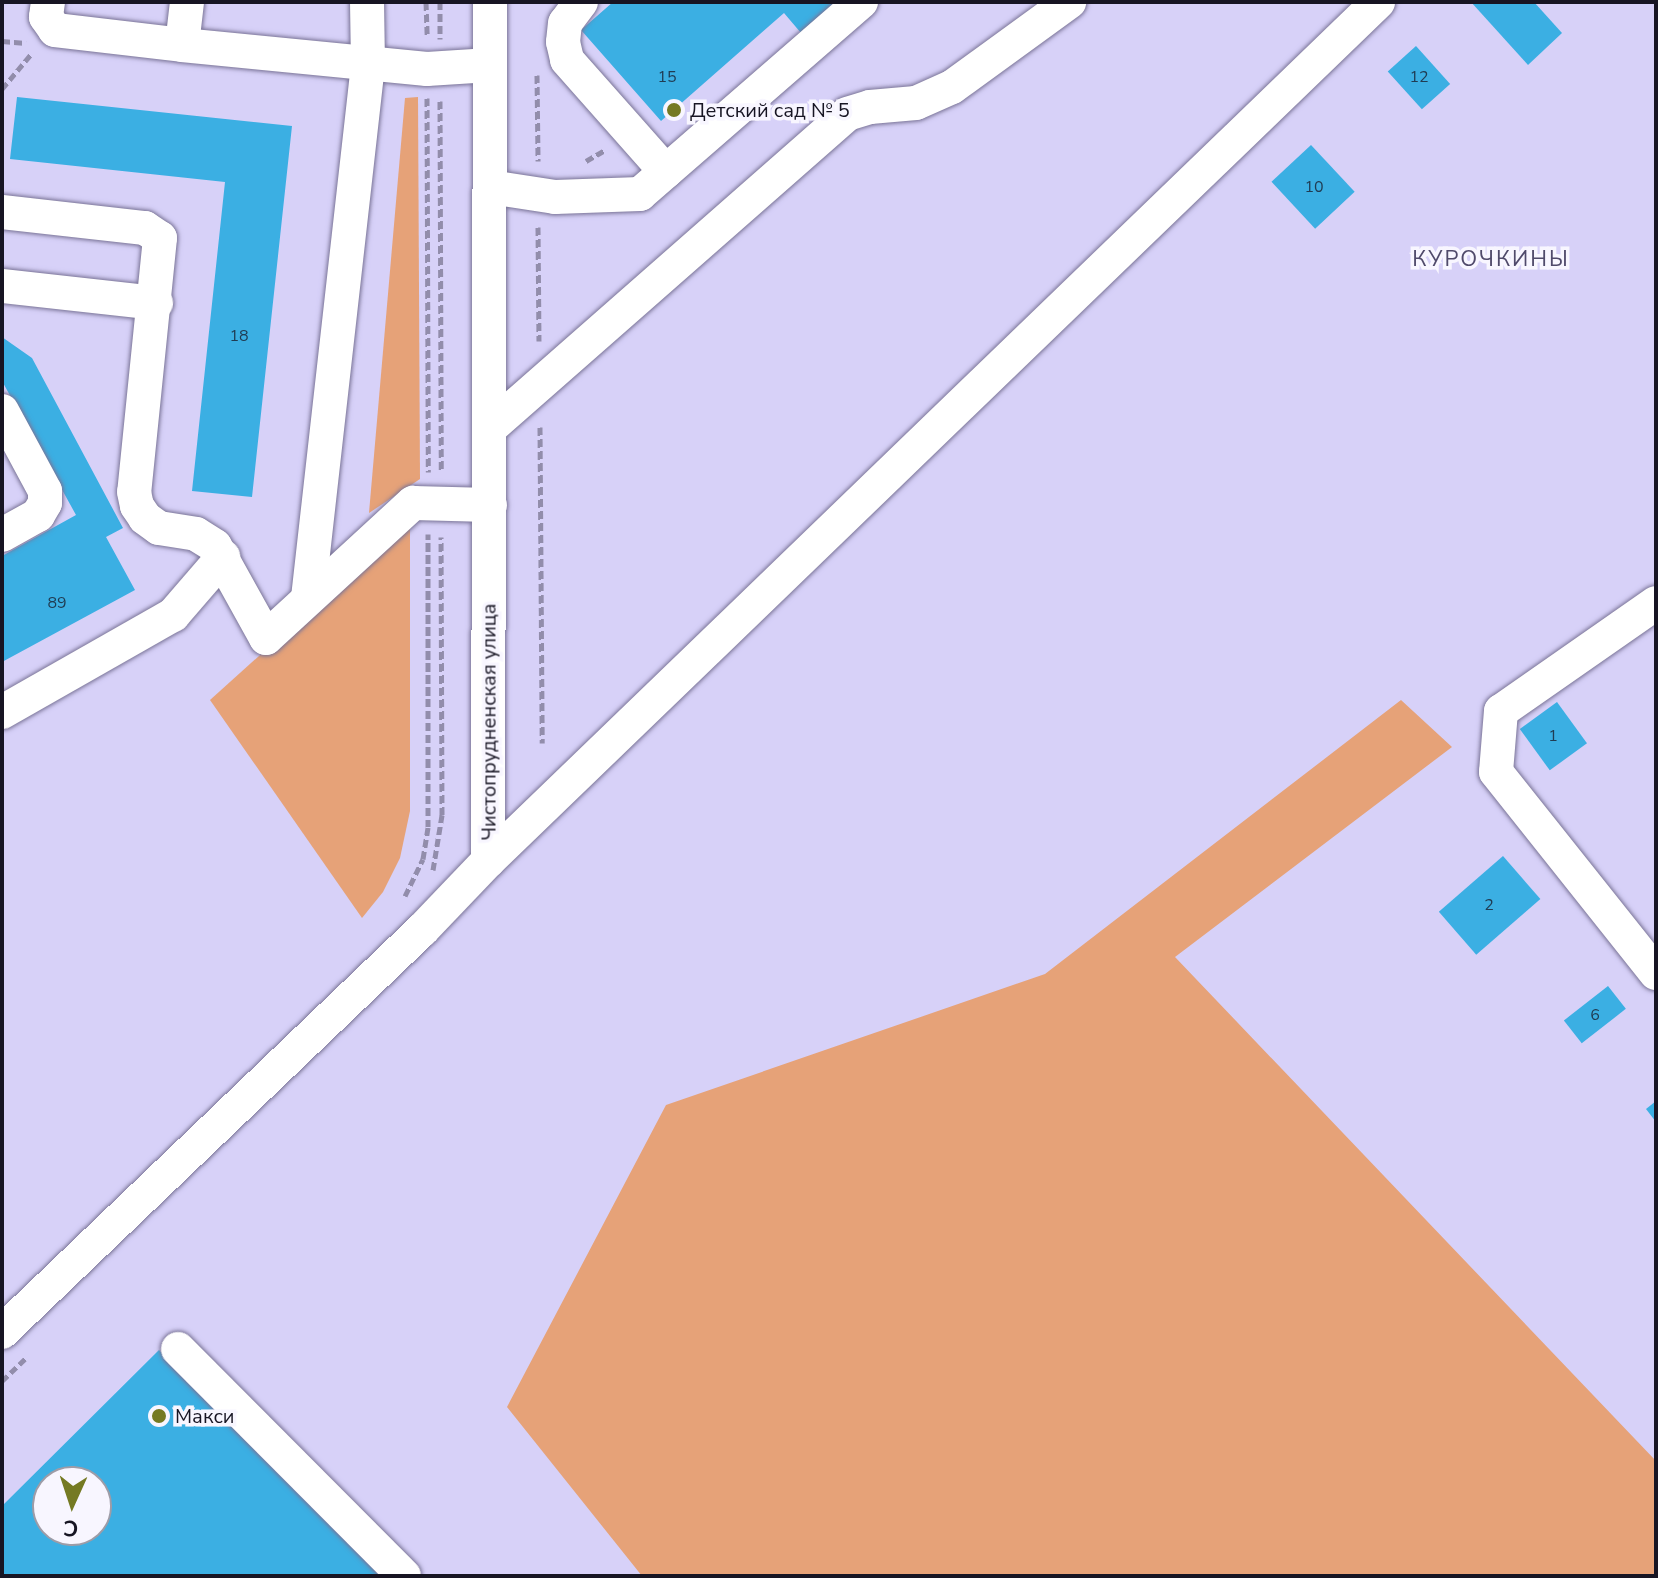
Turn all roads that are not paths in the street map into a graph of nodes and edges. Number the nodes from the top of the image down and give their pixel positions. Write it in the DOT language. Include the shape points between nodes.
graph roads {
  1 [pos="187,2"];
  2 [pos="367,2"];
  3 [pos="490,2"];
  4 [pos="581,2"];
  5 [pos="861,2"];
  6 [pos="1069,2"];
  7 [pos="1378,2"];
  8 [pos="50,15"];
  9 [pos="182,45"];
  10 [pos="368,65"];
  11 [pos="490,65"];
  12 [pos="666,172"];
  13 [pos="490,187"];
  14 [pos="2,212"];
  15 [pos="2,286"];
  16 [pos="156,303"];
  17 [pos="2,411"];
  18 [pos="490,428"];
  19 [pos="490,505"];
  20 [pos="2,535"];
  21 [pos="223,557"];
  22 [pos="308,598"];
  23 [pos="1656,603"];
  24 [pos="2,712"];
  25 [pos="488,861"];
  26 [pos="1656,973"];
  27 [pos="2,1332"];
  28 [pos="178,1349"];
  29 [pos="404,1576"];
  1 -- 9 [label="street"];
  2 -- 10 [label="street"];
  3 -- 11 [label="street, Чистопрудненская улица"];
  4 -- 12 [label="street" via="565,23 567,60"];
  5 -- 12 [label="street"];
  6 -- 18 [label="street" via="952,87 916,103 847,114"];
  7 -- 25 [label="street"];
  8 -- 9 [label="street"];
  9 -- 10 [label="street"];
  10 -- 11 [label="street" via="434,70"];
  10 -- 22 [label="street"];
  11 -- 13 [label="street, Чистопрудненская улица"];
  12 -- 13 [label="street" via="636,195 538,196"];
  13 -- 18 [label="street, Чистопрудненская улица"];
  14 -- 16 [label="street" via="155,231 161,248"];
  15 -- 16 [label="street"];
  16 -- 21 [label="street" via="134,492 137,506 159,528 196,534"];
  17 -- 20 [label="street" via="45,491 38,515"];
  18 -- 19 [label="street, Чистопрудненская улица"];
  19 -- 22 [label="street" via="413,503"];
  19 -- 25 [label="street, Чистопрудненская улица"];
  21 -- 22 [label="street" via="266,638"];
  21 -- 24 [label="street" via="173,615"];
  23 -- 26 [label="street" via="1501,711 1496,772"];
  25 -- 27 [label="street, Чистопрудненская улица"];
  28 -- 29 [label="street"];
}
